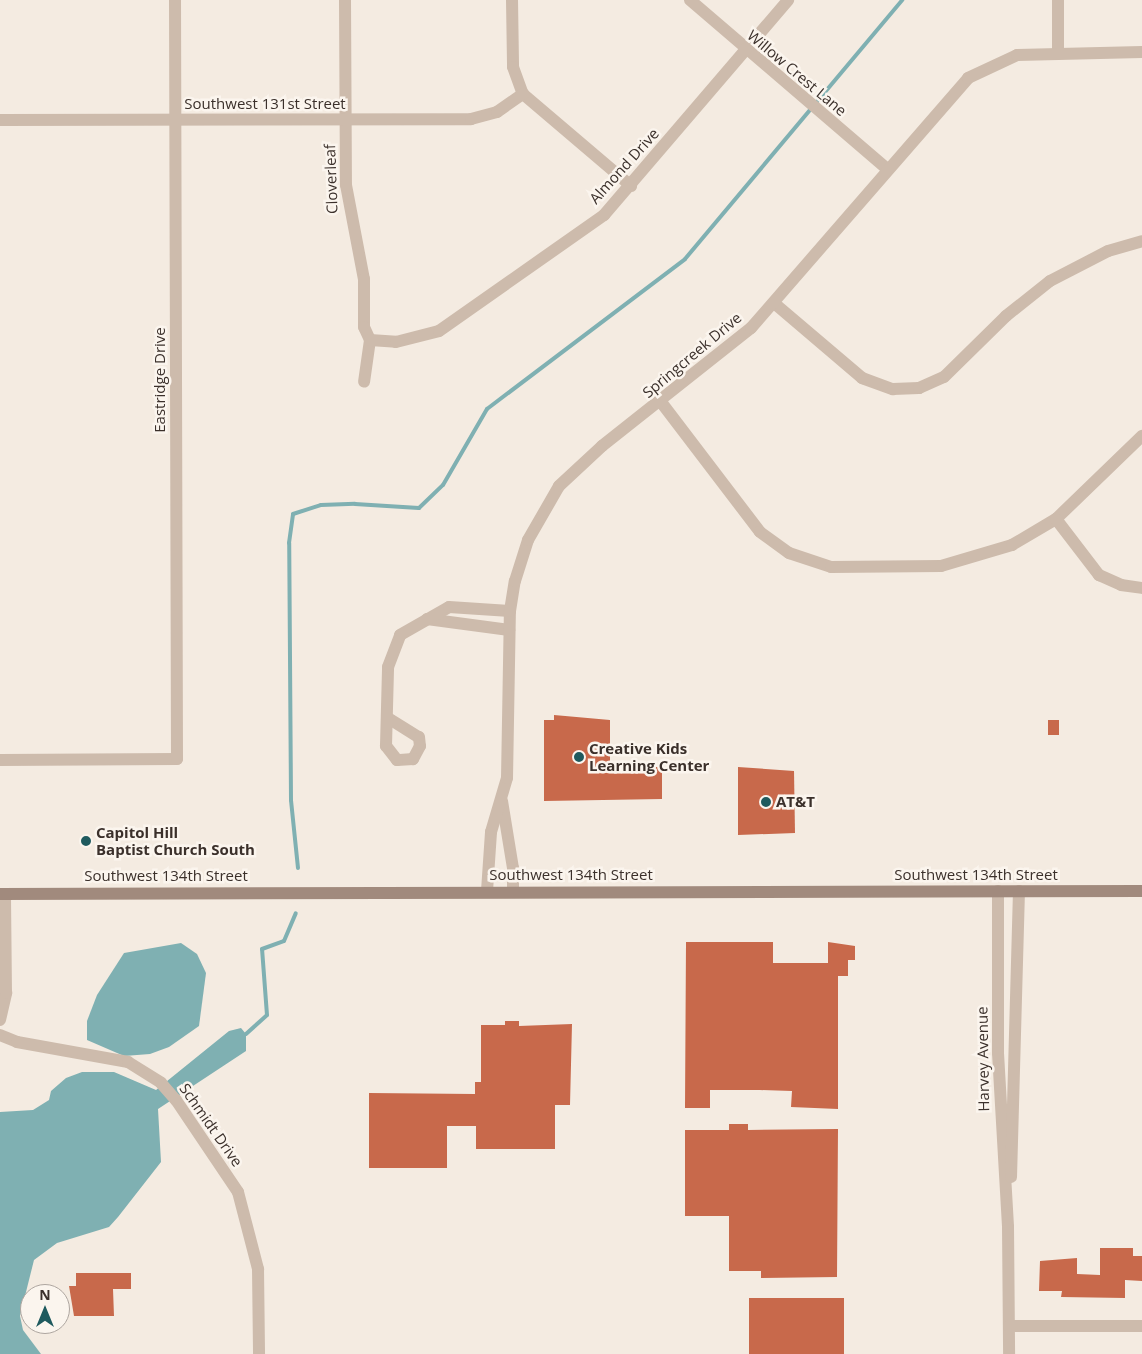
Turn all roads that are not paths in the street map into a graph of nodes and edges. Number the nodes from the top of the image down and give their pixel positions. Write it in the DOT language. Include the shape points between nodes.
graph roads {
  1 [pos="175,0"];
  2 [pos="345,0"];
  3 [pos="512,0"];
  4 [pos="690,0"];
  5 [pos="788,0"];
  6 [pos="1058,0"];
  7 [pos="745,51"];
  8 [pos="1058,52"];
  9 [pos="1142,52"];
  10 [pos="523,94"];
  11 [pos="0,120"];
  12 [pos="175,120"];
  13 [pos="346,120"];
  14 [pos="886,168"];
  15 [pos="630,186"];
  16 [pos="1142,241"];
  17 [pos="774,303"];
  18 [pos="370,340"];
  19 [pos="364,382"];
  20 [pos="661,402"];
  21 [pos="1142,436"];
  22 [pos="1056,519"];
  23 [pos="1142,588"];
  24 [pos="510,611"];
  25 [pos="427,618"];
  26 [pos="509,630"];
  27 [pos="388,718"];
  28 [pos="0,760"];
  29 [pos="502,802"];
  30 [pos="487,891"];
  31 [pos="513,891"];
  32 [pos="998,891"];
  33 [pos="1019,891"];
  34 [pos="1142,891"];
  35 [pos="2,894"];
  36 [pos="0,1020"];
  37 [pos="0,1035"];
  38 [pos="1008,1227"];
  39 [pos="1009,1326"];
  40 [pos="1142,1326"];
  41 [pos="259,1354"];
  42 [pos="1009,1354"];
  1 -- 12 [label="street, Eastridge Drive"];
  2 -- 13 [label="street, Cloverleaf"];
  3 -- 10 [label="street" via="513,67"];
  4 -- 7 [label="street, Willow Crest Lane"];
  5 -- 7 [label="street, Almond Drive"];
  6 -- 8 [label="street"];
  7 -- 14 [label="street, Willow Crest Lane"];
  7 -- 15 [label="street, Almond Drive"];
  8 -- 9 [label="street, Springcreek Drive"];
  8 -- 14 [label="street, Springcreek Drive" via="1017,55 968,78"];
  10 -- 13 [label="street, Southwest 131st Street" via="497,112 471,119"];
  10 -- 15 [label="street"];
  11 -- 12 [label="street, Southwest 131st Street"];
  12 -- 13 [label="street, Southwest 131st Street"];
  12 -- 28 [label="street, Eastridge Drive" via="177,759"];
  13 -- 18 [label="street, Cloverleaf" via="346,203 361,262 364,327"];
  14 -- 17 [label="street, Springcreek Drive"];
  15 -- 18 [label="street, Almond Drive" via="604,214 439,331 396,342"];
  16 -- 17 [label="street" via="1108,251 1050,281 1006,316 944,377 919,388 893,389 862,378"];
  17 -- 20 [label="street, Springcreek Drive" via="736,342"];
  18 -- 19 [label="street, Cloverleaf"];
  20 -- 22 [label="street" via="760,532 789,553 816,564 941,566 1012,545"];
  20 -- 24 [label="street, Springcreek Drive" via="602,446 559,486 521,556"];
  21 -- 22 [label="street"];
  22 -- 23 [label="street" via="1099,575 1121,585"];
  24 -- 25 [label="street" via="465,605 438,610"];
  24 -- 26 [label="street, Springcreek Drive"];
  25 -- 26 [label="street"];
  25 -- 27 [label="street" via="400,635 392,648 386,689"];
  26 -- 29 [label="street, Springcreek Drive" via="509,755"];
  29 -- 30 [label="street, Springcreek Drive" via="490,832"];
  29 -- 31 [label="street, Springcreek Drive" via="514,868"];
  30 -- 31 [label="main road, Southwest 134th Street"];
  30 -- 35 [label="main road, Southwest 134th Street"];
  31 -- 32 [label="main road, Southwest 134th Street"];
  32 -- 33 [label="main road, Southwest 134th Street"];
  32 -- 38 [label="street, Harvey Avenue" via="998,1053"];
  33 -- 34 [label="main road, Southwest 134th Street"];
  33 -- 38 [label="street, Harvey Avenue" via="1016,1111"];
  35 -- 36 [label="street" via="6,993"];
  37 -- 41 [label="street, Schmidt Drive" via="16,1042 128,1062 161,1083 176,1100 238,1192 258,1269"];
  38 -- 39 [label="street, Harvey Avenue"];
  39 -- 40 [label="street"];
  39 -- 42 [label="street, Harvey Avenue"];
}
